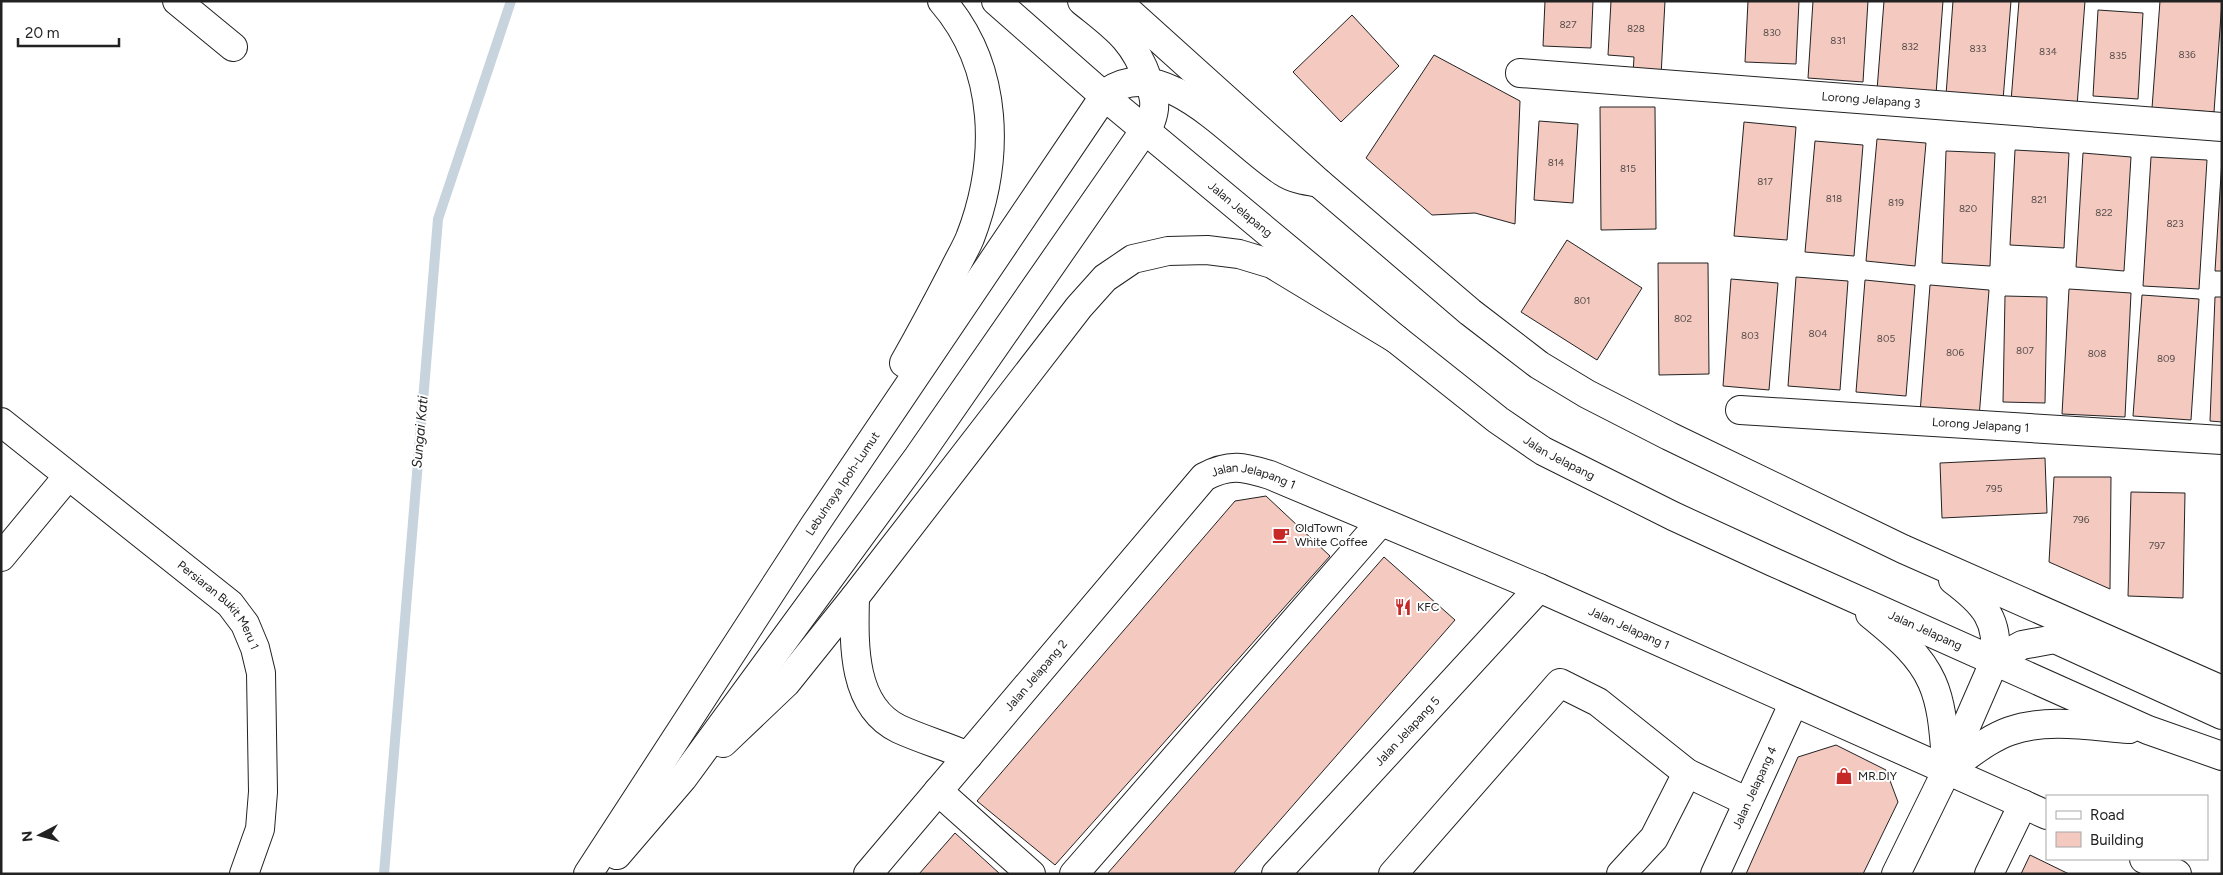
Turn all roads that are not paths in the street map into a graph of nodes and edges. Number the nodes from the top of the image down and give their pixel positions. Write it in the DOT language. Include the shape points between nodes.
graph roads {
  1 [pos="177,1"];
  2 [pos="942,1"];
  3 [pos="996,1"];
  4 [pos="1082,1"];
  5 [pos="1117,1"];
  6 [pos="233,47"];
  7 [pos="1520,73"];
  8 [pos="1149,83"];
  9 [pos="1104,96"];
  10 [pos="2222,127"];
  11 [pos="1144,130"];
  12 [pos="1319,183"];
  13 [pos="1396,339"];
  14 [pos="1740,410"];
  15 [pos="1,422"];
  16 [pos="2222,440"];
  17 [pos="68,476"];
  18 [pos="1204,477"];
  19 [pos="1380,523"];
  20 [pos="814,526"];
  21 [pos="1903,549"];
  22 [pos="1,557"];
  23 [pos="1539,588"];
  24 [pos="1846,594"];
  25 [pos="855,598"];
  26 [pos="1995,660"];
  27 [pos="2222,690"];
  28 [pos="1794,702"];
  29 [pos="2222,715"];
  30 [pos="2148,730"];
  31 [pos="968,756"];
  32 [pos="2222,756"];
  33 [pos="1947,770"];
  34 [pos="1687,773"];
  35 [pos="683,778"];
  36 [pos="938,791"];
  37 [pos="1748,802"];
  38 [pos="2022,804"];
  39 [pos="2046,815"];
  40 [pos="1654,838"];
  41 [pos="2146,860"];
  42 [pos="244,874"];
  43 [pos="588,874"];
  44 [pos="602,874"];
  45 [pos="868,874"];
  46 [pos="1031,874"];
  47 [pos="1074,874"];
  48 [pos="1276,874"];
  49 [pos="1394,874"];
  50 [pos="1621,874"];
  51 [pos="1636,874"];
  52 [pos="1715,874"];
  53 [pos="1896,874"];
  54 [pos="1989,874"];
  55 [pos="2177,874"];
  1 -- 6 [label="main road"];
  2 -- 20 [label="main road" via="967,37 980,68 988,103 991,148 985,188 970,239"];
  3 -- 9 [label="main road, Jalan Jelapang"];
  4 -- 8 [label="main road" via="1122,34 1138,53"];
  5 -- 12 [label="main road"];
  7 -- 10 [label="main road, Lorong Jelapang 3"];
  8 -- 9 [label="main road" via="1117,85"];
  8 -- 11 [label="main road" via="1155,108"];
  8 -- 12 [label="main road" via="1198,104 1284,173"];
  9 -- 11 [label="main road, Jalan Jelapang"];
  9 -- 20 [label="main road, Lebuhraya Ipoh-Lumut"];
  11 -- 13 [label="main road, Jalan Jelapang"];
  11 -- 35 [label="main road" via="918,457"];
  12 -- 21 [label="main road" via="1470,312 1539,365 1669,436"];
  13 -- 24 [label="main road, Jalan Jelapang" via="1498,420 1543,451 1672,516"];
  13 -- 25 [label="main road" via="1272,264 1239,254 1207,250 1168,250 1133,259 1105,278 1079,307"];
  14 -- 16 [label="main road, Lorong Jelapang 1"];
  15 -- 17 [label="main road, Persiaran Bukit Meru 1"];
  17 -- 22 [label="main road"];
  17 -- 42 [label="main road, Persiaran Bukit Meru 1" via="230,604 248,632 261,674 263,792 260,829"];
  18 -- 19 [label="main road, Jalan Jelapang 1" via="1219,469 1250,469"];
  18 -- 31 [label="main road, Jalan Jelapang 2"];
  19 -- 23 [label="main road, Jalan Jelapang 1"];
  19 -- 47 [label="main road"];
  20 -- 43 [label="main road, Lebuhraya Ipoh-Lumut"];
  21 -- 26 [label="main road" via="1947,576 1980,604 1996,632"];
  21 -- 27 [label="main road"];
  23 -- 28 [label="main road, Jalan Jelapang 1"];
  23 -- 48 [label="main road, Jalan Jelapang 5"];
  24 -- 26 [label="main road, Jalan Jelapang"];
  24 -- 33 [label="main road" via="1904,643 1933,683"];
  25 -- 31 [label="main road" via="854,639 859,673 869,702 898,728"];
  25 -- 35 [label="main road" via="786,683"];
  26 -- 29 [label="main road" via="2022,644 2055,639"];
  26 -- 30 [label="main road, Jalan Jelapang"];
  26 -- 33 [label="main road"];
  28 -- 33 [label="main road, Jalan Jelapang 1"];
  28 -- 37 [label="main road, Jalan Jelapang 4"];
  30 -- 32 [label="main road, Jalan Jelapang"];
  30 -- 33 [label="main road" via="2034,724 2008,732"];
  31 -- 36 [label="main road, Jalan Jelapang 2"];
  33 -- 38 [label="main road, Jalan Jelapang 1"];
  33 -- 53 [label="main road"];
  34 -- 37 [label="main road"];
  34 -- 40 [label="main road"];
  34 -- 49 [label="main road" via="1598,702 1560,683"];
  35 -- 44 [label="main road"];
  36 -- 45 [label="main road, Jalan Jelapang 2"];
  36 -- 46 [label="main road"];
  37 -- 52 [label="main road, Jalan Jelapang 4"];
  38 -- 39 [label="main road, Jalan Jelapang 1"];
  38 -- 54 [label="main road"];
  40 -- 50 [label="main road"];
  40 -- 51 [label="main road"];
  41 -- 55 [label="main road"];
}
